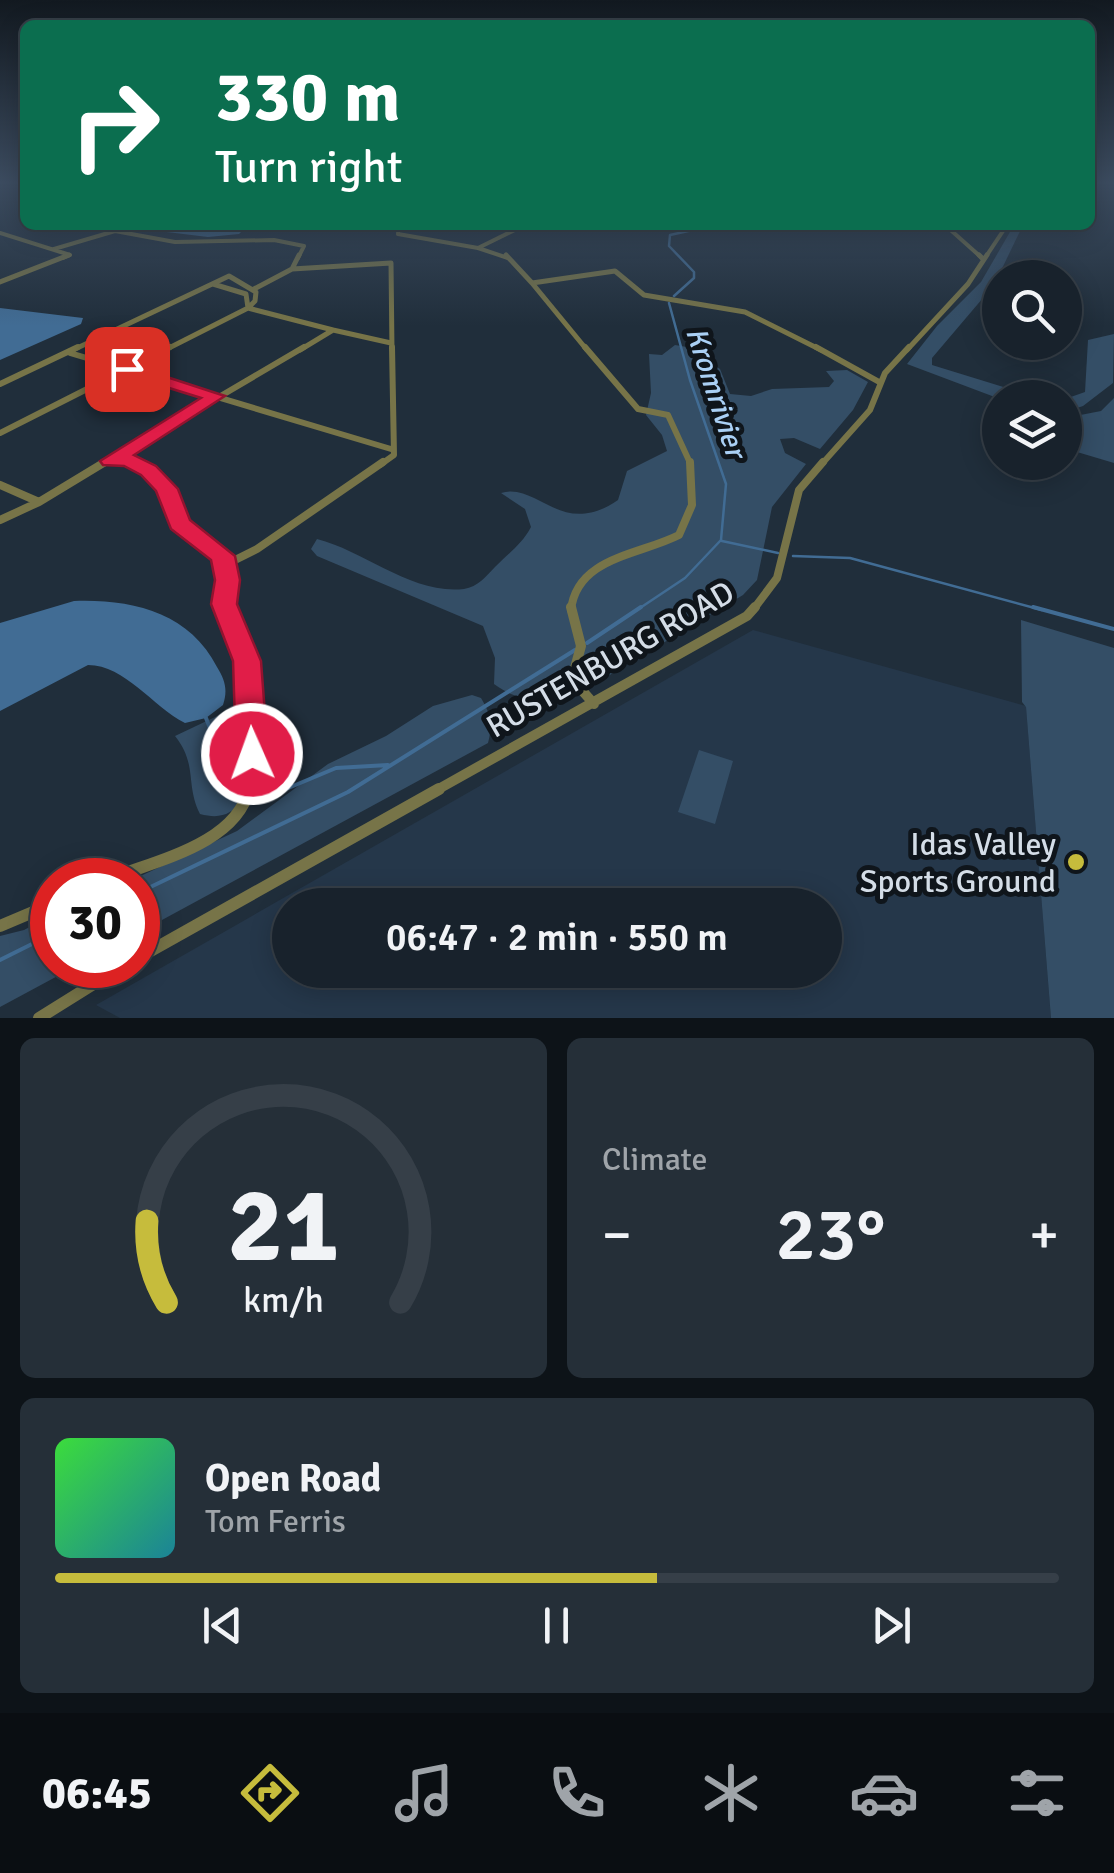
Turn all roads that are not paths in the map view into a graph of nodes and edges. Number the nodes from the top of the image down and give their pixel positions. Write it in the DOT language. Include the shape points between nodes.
graph roads {
  1 [pos="398,231"];
  2 [pos="514,231"];
  3 [pos="952,231"];
  4 [pos="1003,231"];
  5 [pos="0,233"];
  6 [pos="478,248"];
  7 [pos="54,249"];
  8 [pos="982,258"];
  9 [pos="292,269"];
  10 [pos="0,282"];
  11 [pos="532,283"];
  12 [pos="213,284"];
  13 [pos="254,289"];
  14 [pos="248,308"];
  15 [pos="333,330"];
  16 [pos="391,344"];
  17 [pos="69,352"];
  18 [pos="127,369"];
  19 [pos="881,382"];
  20 [pos="0,384"];
  21 [pos="216,396"];
  22 [pos="0,433"];
  23 [pos="391,449"];
  24 [pos="110,461"];
  25 [pos="0,485"];
  26 [pos="40,502"];
  27 [pos="0,520"];
  28 [pos="225,565"];
  29 [pos="594,704"];
  30 [pos="160,858"];
  31 [pos="30,913"];
  32 [pos="0,926"];
  33 [pos="160,946"];
  34 [pos="89,988"];
  35 [pos="47,1016"];
  1 -- 6 [label="street"];
  2 -- 6 [label="street"];
  3 -- 8 [label="street"];
  4 -- 8 [label="street, RUSTENBURG ROAD"];
  5 -- 7 [label="street"];
  6 -- 11 [label="street" via="505,254"];
  7 -- 9 [label="street" via="115,231 175,242 274,240 304,246"];
  7 -- 10 [label="street" via="70,256"];
  8 -- 19 [label="street, RUSTENBURG ROAD" via="968,284"];
  9 -- 13 [label="street"];
  9 -- 16 [label="street" via="391,263"];
  11 -- 19 [label="street" via="615,271 644,295 771,322"];
  11 -- 29 [label="street" via="630,403 668,415 694,468 694,504 679,535 602,565 574,594 571,615 582,643 572,678"];
  12 -- 13 [label="street" via="234,276"];
  12 -- 14 [label="street" via="246,294"];
  12 -- 17 [label="street"];
  13 -- 14 [label="street"];
  14 -- 15 [label="street"];
  14 -- 18 [label="street"];
  15 -- 16 [label="street"];
  15 -- 21 [label="street"];
  16 -- 23 [label="street"];
  17 -- 18 [label="street"];
  17 -- 20 [label="street"];
  18 -- 21 [label="street"];
  18 -- 22 [label="street"];
  19 -- 29 [label="street, RUSTENBURG ROAD" via="870,410 799,490 767,596 715,637"];
  21 -- 23 [label="street"];
  21 -- 24 [label="street"];
  23 -- 28 [label="street" via="394,455"];
  24 -- 26 [label="street"];
  24 -- 28 [label="street" via="127,460 149,471 166,489 180,524 217,550"];
  25 -- 26 [label="street"];
  26 -- 27 [label="street"];
  28 -- 30 [label="street" via="224,604 247,661 250,688 248,796 230,822"];
  29 -- 33 [label="street, RUSTENBURG ROAD"];
  31 -- 32 [label="street"];
  34 -- 35 [label="street"];
}
